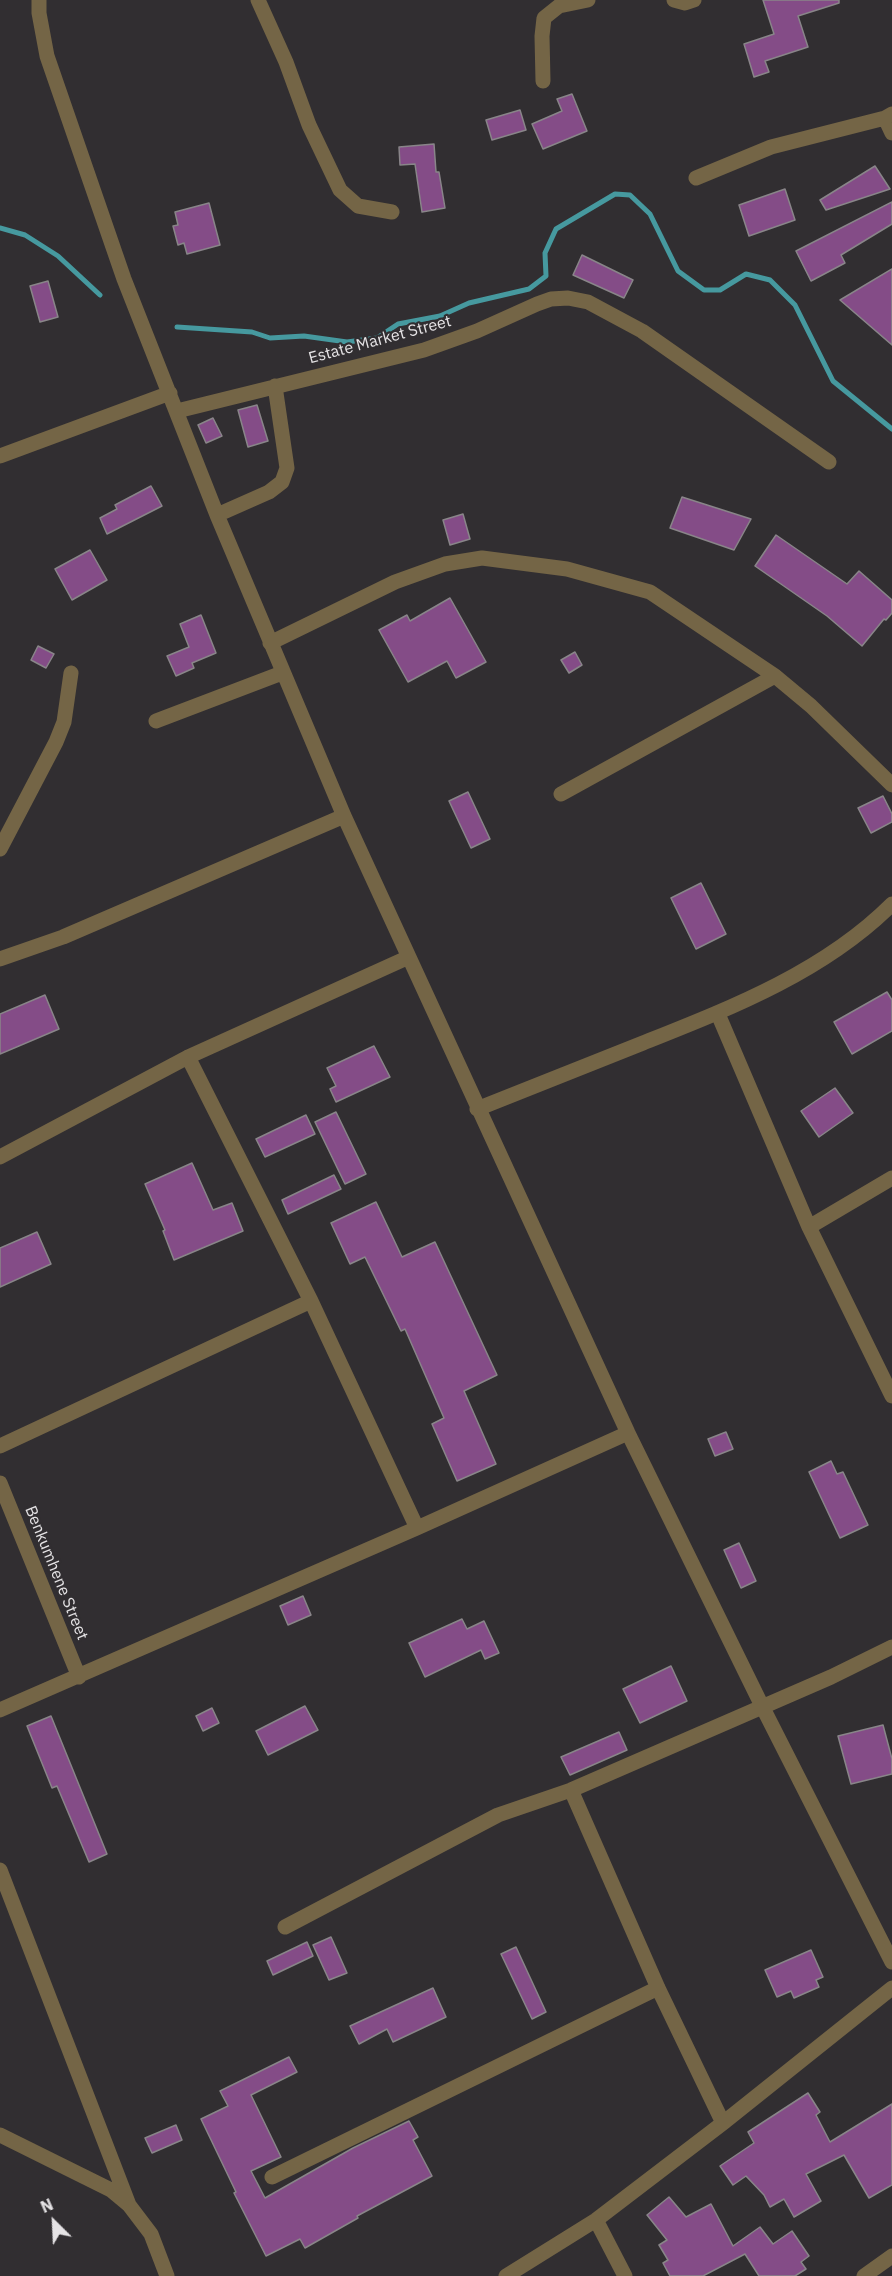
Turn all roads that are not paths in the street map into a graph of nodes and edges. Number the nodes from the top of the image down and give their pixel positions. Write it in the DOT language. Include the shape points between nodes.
graph roads {
  1 [pos="39,0"];
  2 [pos="258,0"];
  3 [pos="588,0"];
  4 [pos="674,0"];
  5 [pos="694,0"];
  6 [pos="543,81"];
  7 [pos="888,116"];
  8 [pos="892,133"];
  9 [pos="696,178"];
  10 [pos="392,212"];
  11 [pos="275,386"];
  12 [pos="170,393"];
  13 [pos="177,411"];
  14 [pos="0,456"];
  15 [pos="829,462"];
  16 [pos="217,515"];
  17 [pos="270,643"];
  18 [pos="282,673"];
  19 [pos="71,674"];
  20 [pos="775,676"];
  21 [pos="156,721"];
  22 [pos="892,785"];
  23 [pos="561,794"];
  24 [pos="344,816"];
  25 [pos="0,849"];
  26 [pos="892,904"];
  27 [pos="409,957"];
  28 [pos="0,959"];
  29 [pos="718,1014"];
  30 [pos="188,1057"];
  31 [pos="477,1109"];
  32 [pos="0,1157"];
  33 [pos="892,1178"];
  34 [pos="808,1227"];
  35 [pos="311,1301"];
  36 [pos="892,1396"];
  37 [pos="628,1433"];
  38 [pos="0,1446"];
  39 [pos="0,1483"];
  40 [pos="417,1528"];
  41 [pos="892,1647"];
  42 [pos="79,1677"];
  43 [pos="762,1706"];
  44 [pos="0,1710"];
  45 [pos="571,1790"];
  46 [pos="0,1870"];
  47 [pos="285,1927"];
  48 [pos="892,1962"];
  49 [pos="658,1988"];
  50 [pos="892,1988"];
  51 [pos="723,2123"];
  52 [pos="0,2135"];
  53 [pos="272,2177"];
  54 [pos="129,2205"];
  55 [pos="596,2220"];
  56 [pos="892,2256"];
  57 [pos="167,2276"];
  58 [pos="506,2276"];
  59 [pos="625,2276"];
  60 [pos="864,2276"];
  1 -- 12 [label="street" via="47,56 124,279"];
  2 -- 10 [label="street" via="340,189 358,206"];
  3 -- 6 [label="street" via="559,6 544,18"];
  4 -- 5 [label="street"];
  7 -- 8 [label="street"];
  7 -- 9 [label="street" via="771,147"];
  11 -- 13 [label="street, Estate Market Street"];
  11 -- 15 [label="street, Estate Market Street" via="424,350 537,304 568,298 588,302 642,331"];
  11 -- 16 [label="street" via="287,468 282,482 269,492"];
  12 -- 13 [label="street"];
  12 -- 14 [label="street"];
  13 -- 16 [label="street"];
  16 -- 17 [label="street"];
  17 -- 18 [label="street"];
  17 -- 20 [label="street" via="395,582 445,564 482,558 567,569 650,592"];
  18 -- 21 [label="street"];
  18 -- 24 [label="street"];
  19 -- 25 [label="street" via="64,723"];
  20 -- 22 [label="street"];
  20 -- 23 [label="street"];
  24 -- 27 [label="street"];
  24 -- 28 [label="street" via="63,937"];
  26 -- 29 [label="street" via="876,920 804,970"];
  27 -- 30 [label="street"];
  27 -- 31 [label="street"];
  29 -- 31 [label="street"];
  29 -- 34 [label="street"];
  30 -- 32 [label="street"];
  30 -- 35 [label="street"];
  31 -- 37 [label="street"];
  33 -- 34 [label="street"];
  34 -- 36 [label="street"];
  35 -- 38 [label="street"];
  35 -- 40 [label="street"];
  37 -- 40 [label="street"];
  37 -- 43 [label="street"];
  39 -- 42 [label="street, Benkumhene Street"];
  40 -- 42 [label="street"];
  41 -- 43 [label="street"];
  42 -- 44 [label="street"];
  43 -- 45 [label="street"];
  43 -- 48 [label="street"];
  45 -- 47 [label="street" via="498,1815"];
  45 -- 49 [label="street"];
  46 -- 54 [label="street"];
  49 -- 51 [label="street"];
  49 -- 53 [label="street"];
  50 -- 51 [label="street"];
  51 -- 55 [label="street"];
  52 -- 54 [label="street" via="111,2190"];
  54 -- 57 [label="street" via="151,2235"];
  55 -- 58 [label="street"];
  55 -- 59 [label="street"];
  56 -- 60 [label="street"];
}
